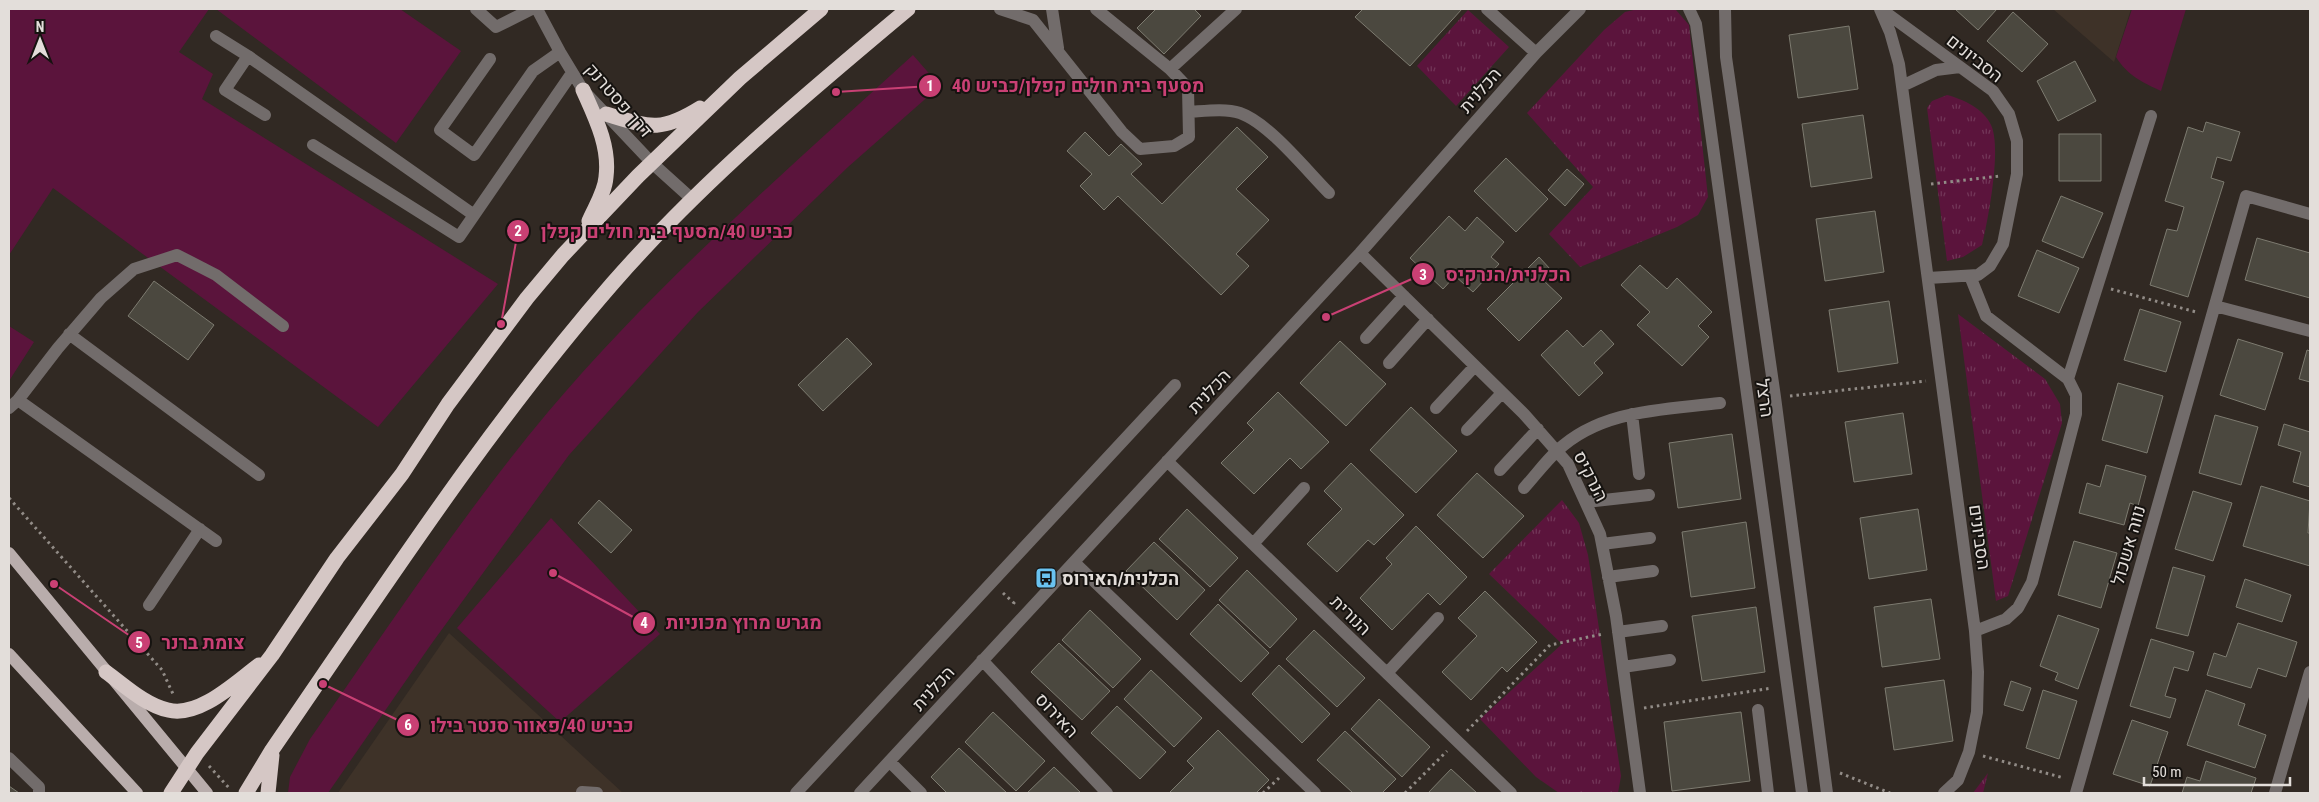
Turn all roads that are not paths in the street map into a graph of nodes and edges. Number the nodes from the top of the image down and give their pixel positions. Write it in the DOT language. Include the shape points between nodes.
graph roads {
  1 [pos="476,9"];
  2 [pos="532,9"];
  3 [pos="537,9"];
  4 [pos="821,9"];
  5 [pos="908,9"];
  6 [pos="1000,9"];
  7 [pos="1052,9"];
  8 [pos="1096,9"];
  9 [pos="1236,9"];
  10 [pos="1487,9"];
  11 [pos="1580,9"];
  12 [pos="1689,9"];
  13 [pos="1725,9"];
  14 [pos="1881,9"];
  15 [pos="216,36"];
  16 [pos="1058,51"];
  17 [pos="560,52"];
  18 [pos="1536,53"];
  19 [pos="248,56"];
  20 [pos="490,59"];
  21 [pos="1960,67"];
  22 [pos="1170,69"];
  23 [pos="572,73"];
  24 [pos="1902,86"];
  25 [pos="584,90"];
  26 [pos="725,93"];
  27 [pos="1189,112"];
  28 [pos="606,114"];
  29 [pos="265,115"];
  30 [pos="2151,116"];
  31 [pos="313,144"];
  32 [pos="652,163"];
  33 [pos="1329,193"];
  34 [pos="693,200"];
  35 [pos="2310,214"];
  36 [pos="474,215"];
  37 [pos="583,233"];
  38 [pos="1360,253"];
  39 [pos="1970,276"];
  40 [pos="1928,278"];
  41 [pos="1404,296"];
  42 [pos="2213,311"];
  43 [pos="1428,319"];
  44 [pos="283,326"];
  45 [pos="2310,331"];
  46 [pos="70,334"];
  47 [pos="1366,338"];
  48 [pos="1389,363"];
  49 [pos="1475,366"];
  50 [pos="2068,379"];
  51 [pos="1176,386"];
  52 [pos="1502,393"];
  53 [pos="1720,403"];
  54 [pos="13,404"];
  55 [pos="1436,408"];
  56 [pos="1632,414"];
  57 [pos="1538,429"];
  58 [pos="1467,430"];
  59 [pos="1558,450"];
  60 [pos="1167,461"];
  61 [pos="1500,470"];
  62 [pos="1639,474"];
  63 [pos="259,475"];
  64 [pos="1304,488"];
  65 [pos="1524,488"];
  66 [pos="1649,495"];
  67 [pos="1586,502"];
  68 [pos="200,529"];
  69 [pos="1650,538"];
  70 [pos="216,541"];
  71 [pos="1253,544"];
  72 [pos="1602,544"];
  73 [pos="9,553"];
  74 [pos="1074,562"];
  75 [pos="1653,571"];
  76 [pos="1608,577"];
  77 [pos="149,604"];
  78 [pos="1438,618"];
  79 [pos="1662,626"];
  80 [pos="1975,631"];
  81 [pos="1618,632"];
  82 [pos="9,654"];
  83 [pos="272,655"];
  84 [pos="982,660"];
  85 [pos="1670,660"];
  86 [pos="1623,667"];
  87 [pos="106,672"];
  88 [pos="2310,672"];
  89 [pos="1387,673"];
  90 [pos="1758,710"];
  91 [pos="272,750"];
  92 [pos="9,758"];
  93 [pos="890,762"];
  94 [pos="188,770"];
  95 [pos="2077,788"];
  96 [pos="582,792"];
  97 [pos="38,793"];
  98 [pos="137,793"];
  99 [pos="171,793"];
  100 [pos="208,793"];
  101 [pos="246,793"];
  102 [pos="268,793"];
  103 [pos="598,793"];
  104 [pos="796,793"];
  105 [pos="860,793"];
  106 [pos="921,793"];
  107 [pos="1107,793"];
  108 [pos="1315,793"];
  109 [pos="1512,793"];
  110 [pos="1640,793"];
  111 [pos="1768,793"];
  112 [pos="1802,793"];
  113 [pos="1827,793"];
  114 [pos="1944,793"];
  115 [pos="2275,793"];
  1 -- 2 [label="street" via="496,27"];
  3 -- 17 [label="street, דרך פסטרנק"];
  4 -- 26 [label="highway"];
  5 -- 34 [label="highway" via="778,118"];
  6 -- 16 [label="street" via="1033,20"];
  7 -- 16 [label="street"];
  8 -- 22 [label="street"];
  9 -- 22 [label="street"];
  10 -- 18 [label="street"];
  11 -- 18 [label="street, הכלנית"];
  12 -- 112 [label="street, הרצל" via="1696,24"];
  13 -- 113 [label="street, הרצל" via="1726,57"];
  14 -- 21 [label="street, הסביונים"];
  14 -- 24 [label="street, הסביונים" via="1899,64"];
  15 -- 19 [label="street"];
  16 -- 27 [label="street" via="1122,132 1140,149 1174,146 1189,137"];
  17 -- 20 [label="street" via="533,71 474,155 440,130"];
  17 -- 23 [label="street, דרך פסטרנק"];
  18 -- 38 [label="street, הכלנית"];
  19 -- 29 [label="street" via="225,90"];
  19 -- 36 [label="street"];
  21 -- 24 [label="street" via="1936,70"];
  21 -- 39 [label="street, הסביונים" via="1993,91 2009,114 2017,141 2017,174 2003,244 1990,266 1978,275"];
  22 -- 27 [label="street" via="1188,88"];
  23 -- 25 [label="street, דרך פסטרנק"];
  23 -- 36 [label="street"];
  24 -- 40 [label="street, הסביונים"];
  25 -- 28 [label="street, דרך פסטרנק"];
  25 -- 37 [label="highway" via="602,133 606,177"];
  26 -- 28 [label="highway" via="680,121 660,125 642,125"];
  26 -- 32 [label="highway"];
  27 -- 33 [label="street" via="1240,113 1274,135"];
  28 -- 32 [label="street, דרך פסטרנק"];
  30 -- 50 [label="street"];
  31 -- 36 [label="street" via="459,237"];
  32 -- 34 [label="street, דרך פסטרנק"];
  32 -- 37 [label="highway"];
  34 -- 91 [label="highway" via="614,282 489,437"];
  35 -- 42 [label="street, נווה אשכול" via="2246,196"];
  37 -- 83 [label="highway" via="479,361 402,474 337,558"];
  38 -- 41 [label="street, הנרקיס"];
  38 -- 60 [label="street, הכלנית"];
  39 -- 40 [label="street, הסביונים"];
  39 -- 50 [label="street" via="1986,316"];
  40 -- 80 [label="street, הסביונים"];
  41 -- 43 [label="street, הנרקיס"];
  41 -- 47 [label="street"];
  42 -- 45 [label="street"];
  42 -- 95 [label="street, נווה אשכול"];
  43 -- 48 [label="street"];
  43 -- 49 [label="street, הנרקיס"];
  44 -- 46 [label="street" via="216,275 177,255 134,269 101,298"];
  46 -- 54 [label="street"];
  46 -- 63 [label="street"];
  49 -- 52 [label="street, הנרקיס"];
  49 -- 55 [label="street"];
  50 -- 80 [label="street" via="2076,395 2076,414 2032,582 2018,608 2006,619"];
  51 -- 104 [label="street"];
  52 -- 57 [label="street, הנרקיס"];
  52 -- 58 [label="street"];
  53 -- 56 [label="street"];
  54 -- 68 [label="street"];
  56 -- 59 [label="street" via="1611,418 1588,429"];
  56 -- 62 [label="street"];
  57 -- 59 [label="street, הנרקיס"];
  57 -- 61 [label="street"];
  59 -- 65 [label="street"];
  59 -- 67 [label="street, הנרקיס"];
  60 -- 71 [label="street, הנורית"];
  60 -- 74 [label="street, הכלנית"];
  64 -- 71 [label="street"];
  66 -- 67 [label="street"];
  67 -- 72 [label="street, הנרקיס"];
  68 -- 70 [label="street"];
  68 -- 77 [label="street"];
  69 -- 72 [label="street"];
  71 -- 89 [label="street, הנורית"];
  72 -- 76 [label="street, הנרקיס"];
  73 -- 87 [label="main road"];
  74 -- 84 [label="street, הכלנית"];
  74 -- 108 [label="street"];
  75 -- 76 [label="street"];
  76 -- 81 [label="street, הנרקיס"];
  78 -- 89 [label="street"];
  79 -- 81 [label="street"];
  80 -- 114 [label="street, הסביונים" via="1977,712 1969,752 1958,780"];
  81 -- 86 [label="street, הנרקיס"];
  82 -- 98 [label="main road"];
  83 -- 87 [label="highway" via="201,706 181,711 168,710 143,698"];
  83 -- 94 [label="highway" via="197,753"];
  84 -- 93 [label="street, הכלנית"];
  84 -- 107 [label="street, האירוס"];
  85 -- 86 [label="street"];
  86 -- 110 [label="street, הנרקיס"];
  87 -- 94 [label="main road"];
  88 -- 115 [label="street"];
  89 -- 109 [label="street, הנורית"];
  90 -- 111 [label="street"];
  91 -- 101 [label="highway"];
  91 -- 102 [label="highway"];
  92 -- 97 [label="street" via="39,787"];
  93 -- 105 [label="street, הכלנית"];
  93 -- 106 [label="street"];
  94 -- 99 [label="highway"];
  94 -- 100 [label="main road"];
  96 -- 103 [label="street"];
}
